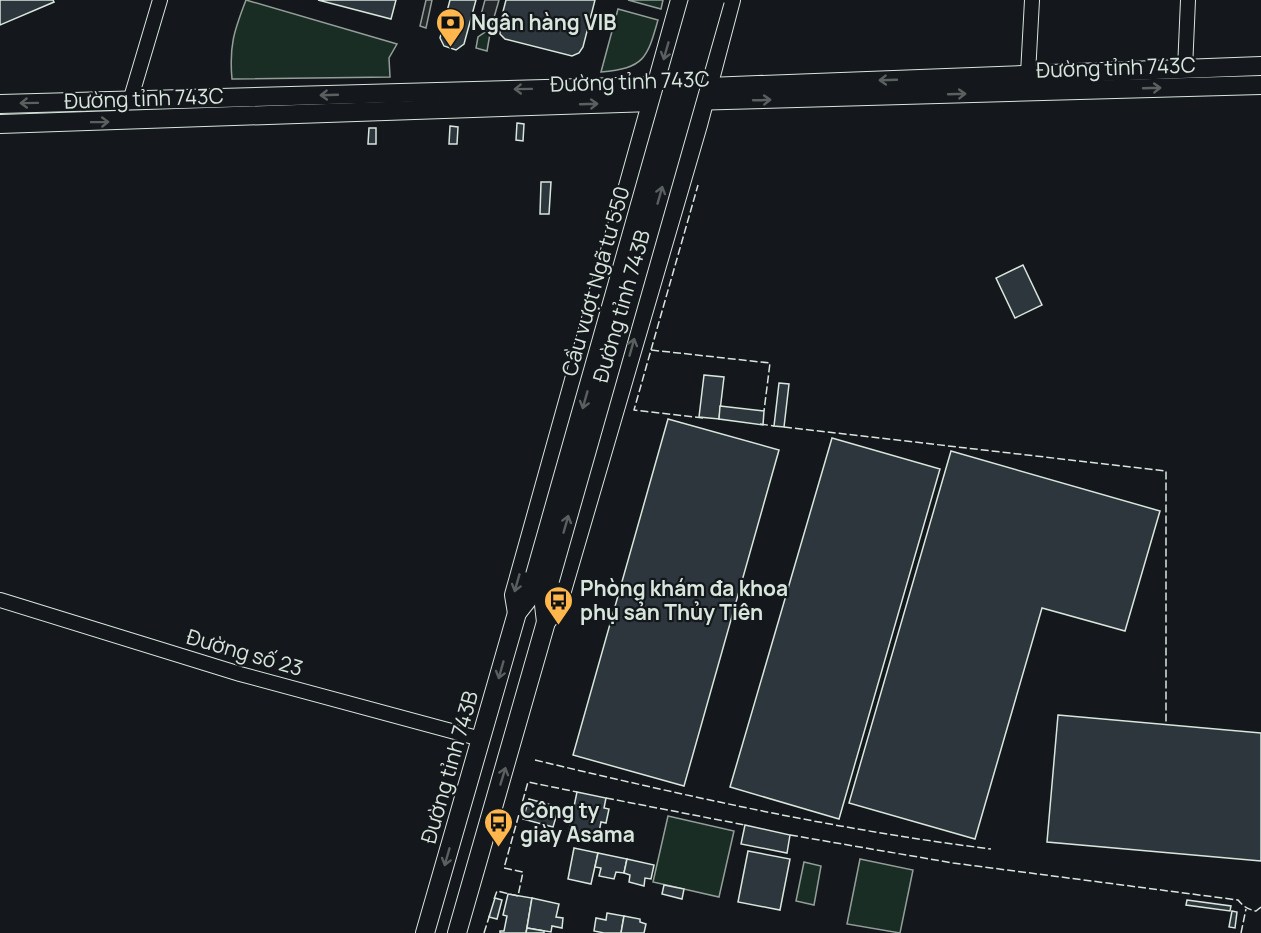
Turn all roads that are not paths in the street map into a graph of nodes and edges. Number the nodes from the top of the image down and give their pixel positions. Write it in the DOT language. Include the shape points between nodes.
graph roads {
  1 [pos="160,0"];
  2 [pos="680,0"];
  3 [pos="698,0"];
  4 [pos="715,0"];
  5 [pos="731,0"];
  6 [pos="1032,0"];
  7 [pos="1188,0"];
  8 [pos="1261,66"];
  9 [pos="1185,69"];
  10 [pos="1017,80"];
  11 [pos="1261,85"];
  12 [pos="654,94"];
  13 [pos="706,94"];
  14 [pos="130,101"];
  15 [pos="422,101"];
  16 [pos="0,104"];
  17 [pos="130,121"];
  18 [pos="0,124"];
  19 [pos="542,578"];
  20 [pos="0,600"];
  21 [pos="517,614"];
  22 [pos="546,622"];
  23 [pos="481,739"];
  24 [pos="425,933"];
  25 [pos="457,933"];
  1 -- 14 [label="street"];
  2 -- 12 [label="main road, Đường tỉnh 743B, one-way"];
  3 -- 19 [label="main road, Cầu vượt Ngã tư 550, one-way, bridge"];
  19 -- 4 [label="main road, Cầu vượt Ngã tư 550, one-way, bridge"];
  5 -- 13 [label="main road, Đường tỉnh 743B"];
  6 -- 10 [label="street"];
  7 -- 9 [label="street"];
  8 -- 9 [label="main road, Đường tỉnh 743C"];
  9 -- 10 [label="main road, Đường tỉnh 743C"];
  10 -- 11 [label="main road, Đường tỉnh 743C, one-way"];
  10 -- 13 [label="main road, Đường tỉnh 743C"];
  12 -- 13 [label="main road, Đường tỉnh 743C"];
  12 -- 15 [label="main road, Đường tỉnh 743C"];
  12 -- 21 [label="main road, Đường tỉnh 743B, one-way" via="514,595"];
  22 -- 13 [label="main road, Đường tỉnh 743B, one-way" via="558,608"];
  15 -- 14 [label="main road, Đường tỉnh 743C, one-way"];
  14 -- 16 [label="main road, Đường tỉnh 743C, one-way"];
  14 -- 17 [label="main road"];
  15 -- 17 [label="main road, Đường tỉnh 743C"];
  18 -- 17 [label="main road, Đường tỉnh 743C, one-way"];
  19 -- 21 [label="main road, Đường tỉnh 743B"];
  19 -- 22 [label="main road, Đường tỉnh 743B"];
  20 -- 23 [label="street, Đường số 23" via="240,674"];
  21 -- 23 [label="main road, Đường tỉnh 743B, one-way"];
  25 -- 22 [label="main road, Đường tỉnh 743B, one-way"];
  23 -- 24 [label="main road, Đường tỉnh 743B, one-way"];
}
